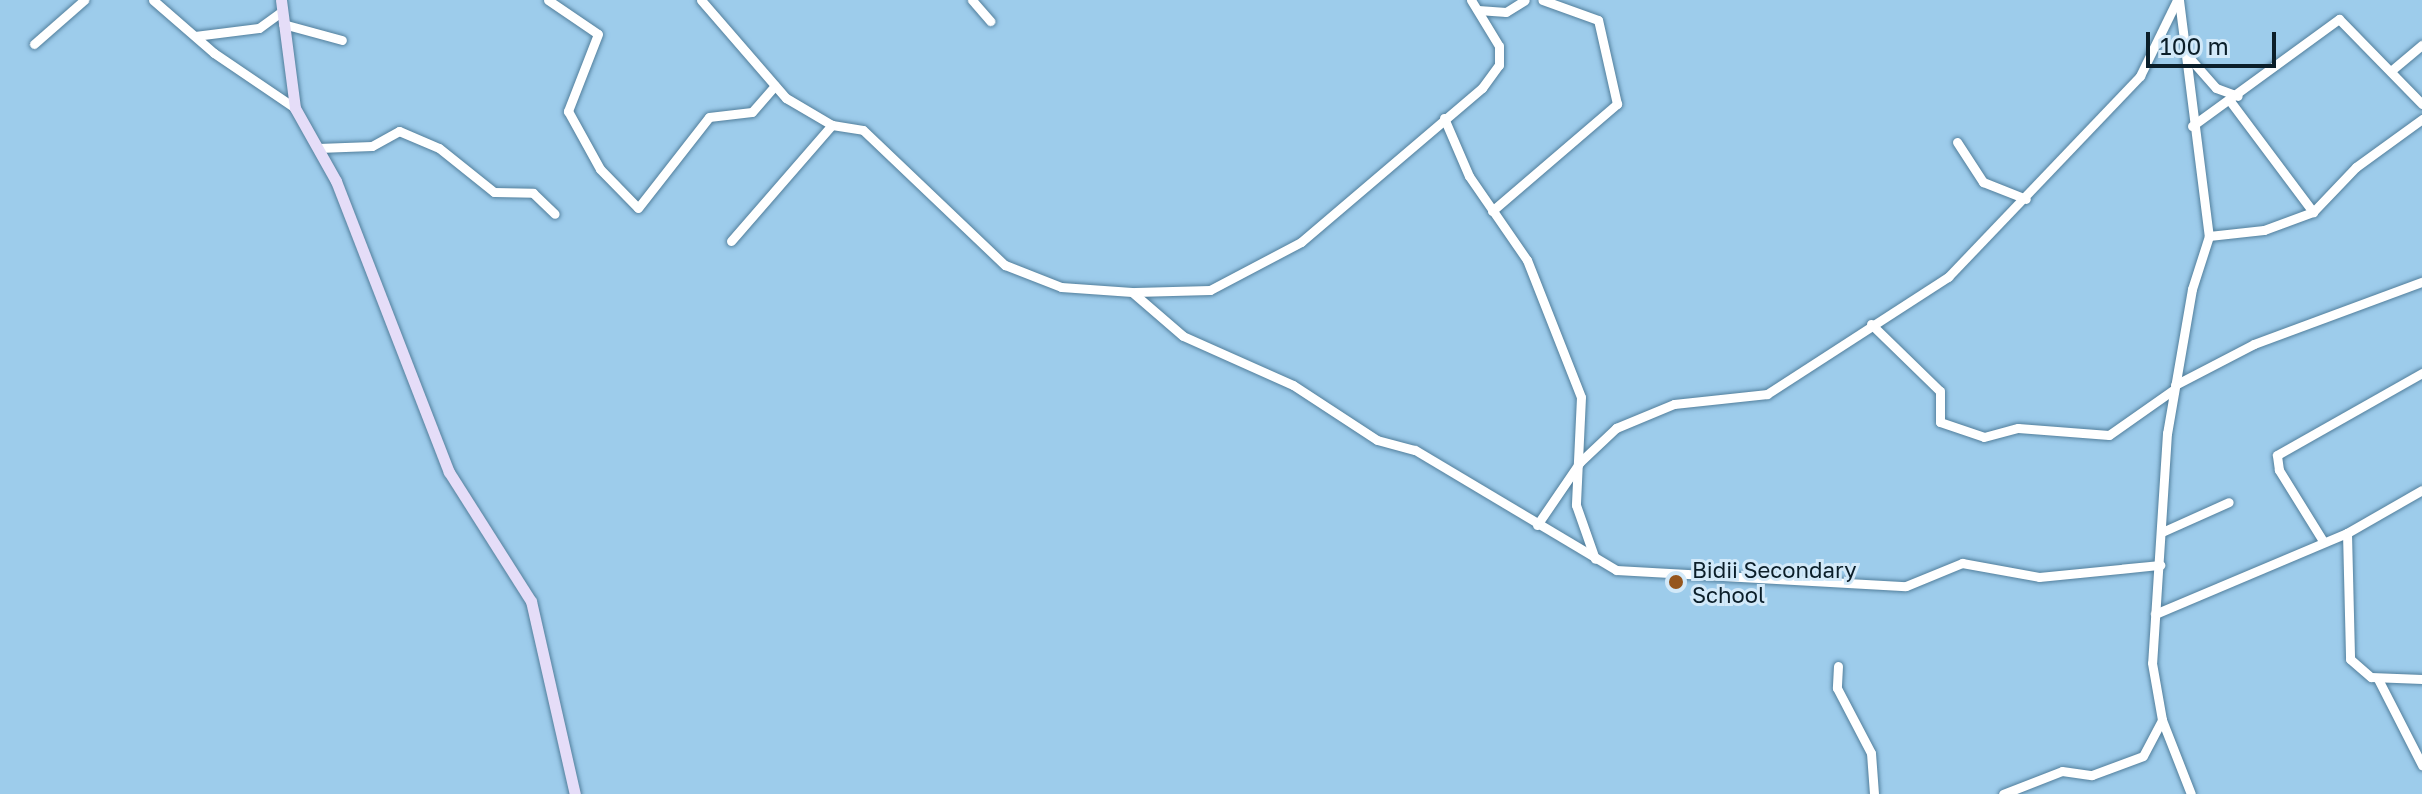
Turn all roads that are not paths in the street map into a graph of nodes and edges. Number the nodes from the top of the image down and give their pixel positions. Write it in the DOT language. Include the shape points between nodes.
graph roads {
  1 [pos="84,0"];
  2 [pos="153,0"];
  3 [pos="548,0"];
  4 [pos="701,0"];
  5 [pos="972,0"];
  6 [pos="1471,0"];
  7 [pos="1525,0"];
  8 [pos="1542,0"];
  9 [pos="2178,0"];
  10 [pos="1583,4"];
  11 [pos="281,5"];
  12 [pos="1478,10"];
  13 [pos="990,21"];
  14 [pos="283,24"];
  15 [pos="195,36"];
  16 [pos="342,40"];
  17 [pos="34,44"];
  18 [pos="2422,45"];
  19 [pos="2185,52"];
  20 [pos="2392,70"];
  21 [pos="775,86"];
  22 [pos="2234,99"];
  23 [pos="2422,104"];
  24 [pos="295,108"];
  25 [pos="1444,118"];
  26 [pos="2422,119"];
  27 [pos="832,125"];
  28 [pos="2192,126"];
  29 [pos="1957,142"];
  30 [pos="318,148"];
  31 [pos="2026,199"];
  32 [pos="1492,211"];
  33 [pos="2313,212"];
  34 [pos="555,214"];
  35 [pos="2209,236"];
  36 [pos="731,241"];
  37 [pos="2422,282"];
  38 [pos="1132,292"];
  39 [pos="1871,324"];
  40 [pos="2422,373"];
  41 [pos="2174,388"];
  42 [pos="1580,462"];
  43 [pos="2422,490"];
  44 [pos="2229,502"];
  45 [pos="1537,525"];
  46 [pos="2162,532"];
  47 [pos="2347,533"];
  48 [pos="2323,541"];
  49 [pos="1595,559"];
  50 [pos="2160,565"];
  51 [pos="2155,614"];
  52 [pos="1838,666"];
  53 [pos="2378,679"];
  54 [pos="2422,679"];
  55 [pos="2162,720"];
  56 [pos="2422,765"];
  57 [pos="575,794"];
  58 [pos="1874,794"];
  59 [pos="2003,794"];
  60 [pos="2191,794"];
  1 -- 17 [label="street"];
  2 -- 15 [label="street"];
  3 -- 21 [label="street" via="598,34 568,111 600,169 638,208 709,117 752,112"];
  4 -- 21 [label="street"];
  5 -- 13 [label="street"];
  6 -- 12 [label="street"];
  7 -- 12 [label="street" via="1506,12"];
  8 -- 10 [label="street"];
  9 -- 19 [label="street"];
  9 -- 31 [label="street" via="2140,76"];
  10 -- 32 [label="street" via="1606,40 1617,104"];
  11 -- 14 [label="main road"];
  11 -- 15 [label="street" via="259,28"];
  12 -- 25 [label="street" via="1499,46 1499,65"];
  14 -- 16 [label="street"];
  14 -- 24 [label="main road"];
  15 -- 24 [label="street"];
  18 -- 20 [label="street"];
  19 -- 22 [label="street" via="2216,88"];
  19 -- 28 [label="street"];
  20 -- 22 [label="street" via="2355,28 2332,20"];
  20 -- 23 [label="street"];
  21 -- 27 [label="street"];
  22 -- 28 [label="street"];
  22 -- 33 [label="street"];
  24 -- 30 [label="main road"];
  25 -- 32 [label="street"];
  25 -- 38 [label="street" via="1301,242 1210,290"];
  26 -- 33 [label="street" via="2356,167"];
  27 -- 36 [label="street"];
  27 -- 38 [label="street" via="854,127 875,140 930,201 1019,273 1061,287"];
  28 -- 35 [label="street"];
  29 -- 31 [label="street" via="1983,182"];
  30 -- 34 [label="street" via="372,146 399,131 439,148 494,192 533,193"];
  30 -- 57 [label="main road" via="449,472 531,601"];
  31 -- 39 [label="street" via="1948,277"];
  32 -- 42 [label="street" via="1527,260 1581,397"];
  33 -- 35 [label="street" via="2264,230"];
  35 -- 41 [label="street"];
  37 -- 41 [label="street" via="2254,344"];
  38 -- 45 [label="street" via="1183,336 1293,385 1377,440 1415,450"];
  39 -- 41 [label="street" via="1940,391 1940,422 1984,437 2018,428 2109,435"];
  39 -- 42 [label="street" via="1767,394 1674,404 1633,418"];
  40 -- 48 [label="street" via="2277,455 2279,470"];
  41 -- 46 [label="street"];
  42 -- 45 [label="street"];
  42 -- 49 [label="street" via="1576,505"];
  43 -- 47 [label="street"];
  44 -- 46 [label="street"];
  45 -- 49 [label="street"];
  46 -- 50 [label="street"];
  47 -- 48 [label="street"];
  47 -- 53 [label="street" via="2350,659"];
  48 -- 51 [label="street"];
  49 -- 50 [label="street" via="1640,574 1747,573 1877,586 1925,584 1962,563 2039,577"];
  50 -- 51 [label="street"];
  51 -- 55 [label="street" via="2153,676"];
  52 -- 58 [label="street" via="1837,688 1871,753"];
  53 -- 54 [label="street"];
  53 -- 56 [label="street"];
  55 -- 59 [label="street" via="2143,756 2092,775 2062,771"];
  55 -- 60 [label="street"];
}
